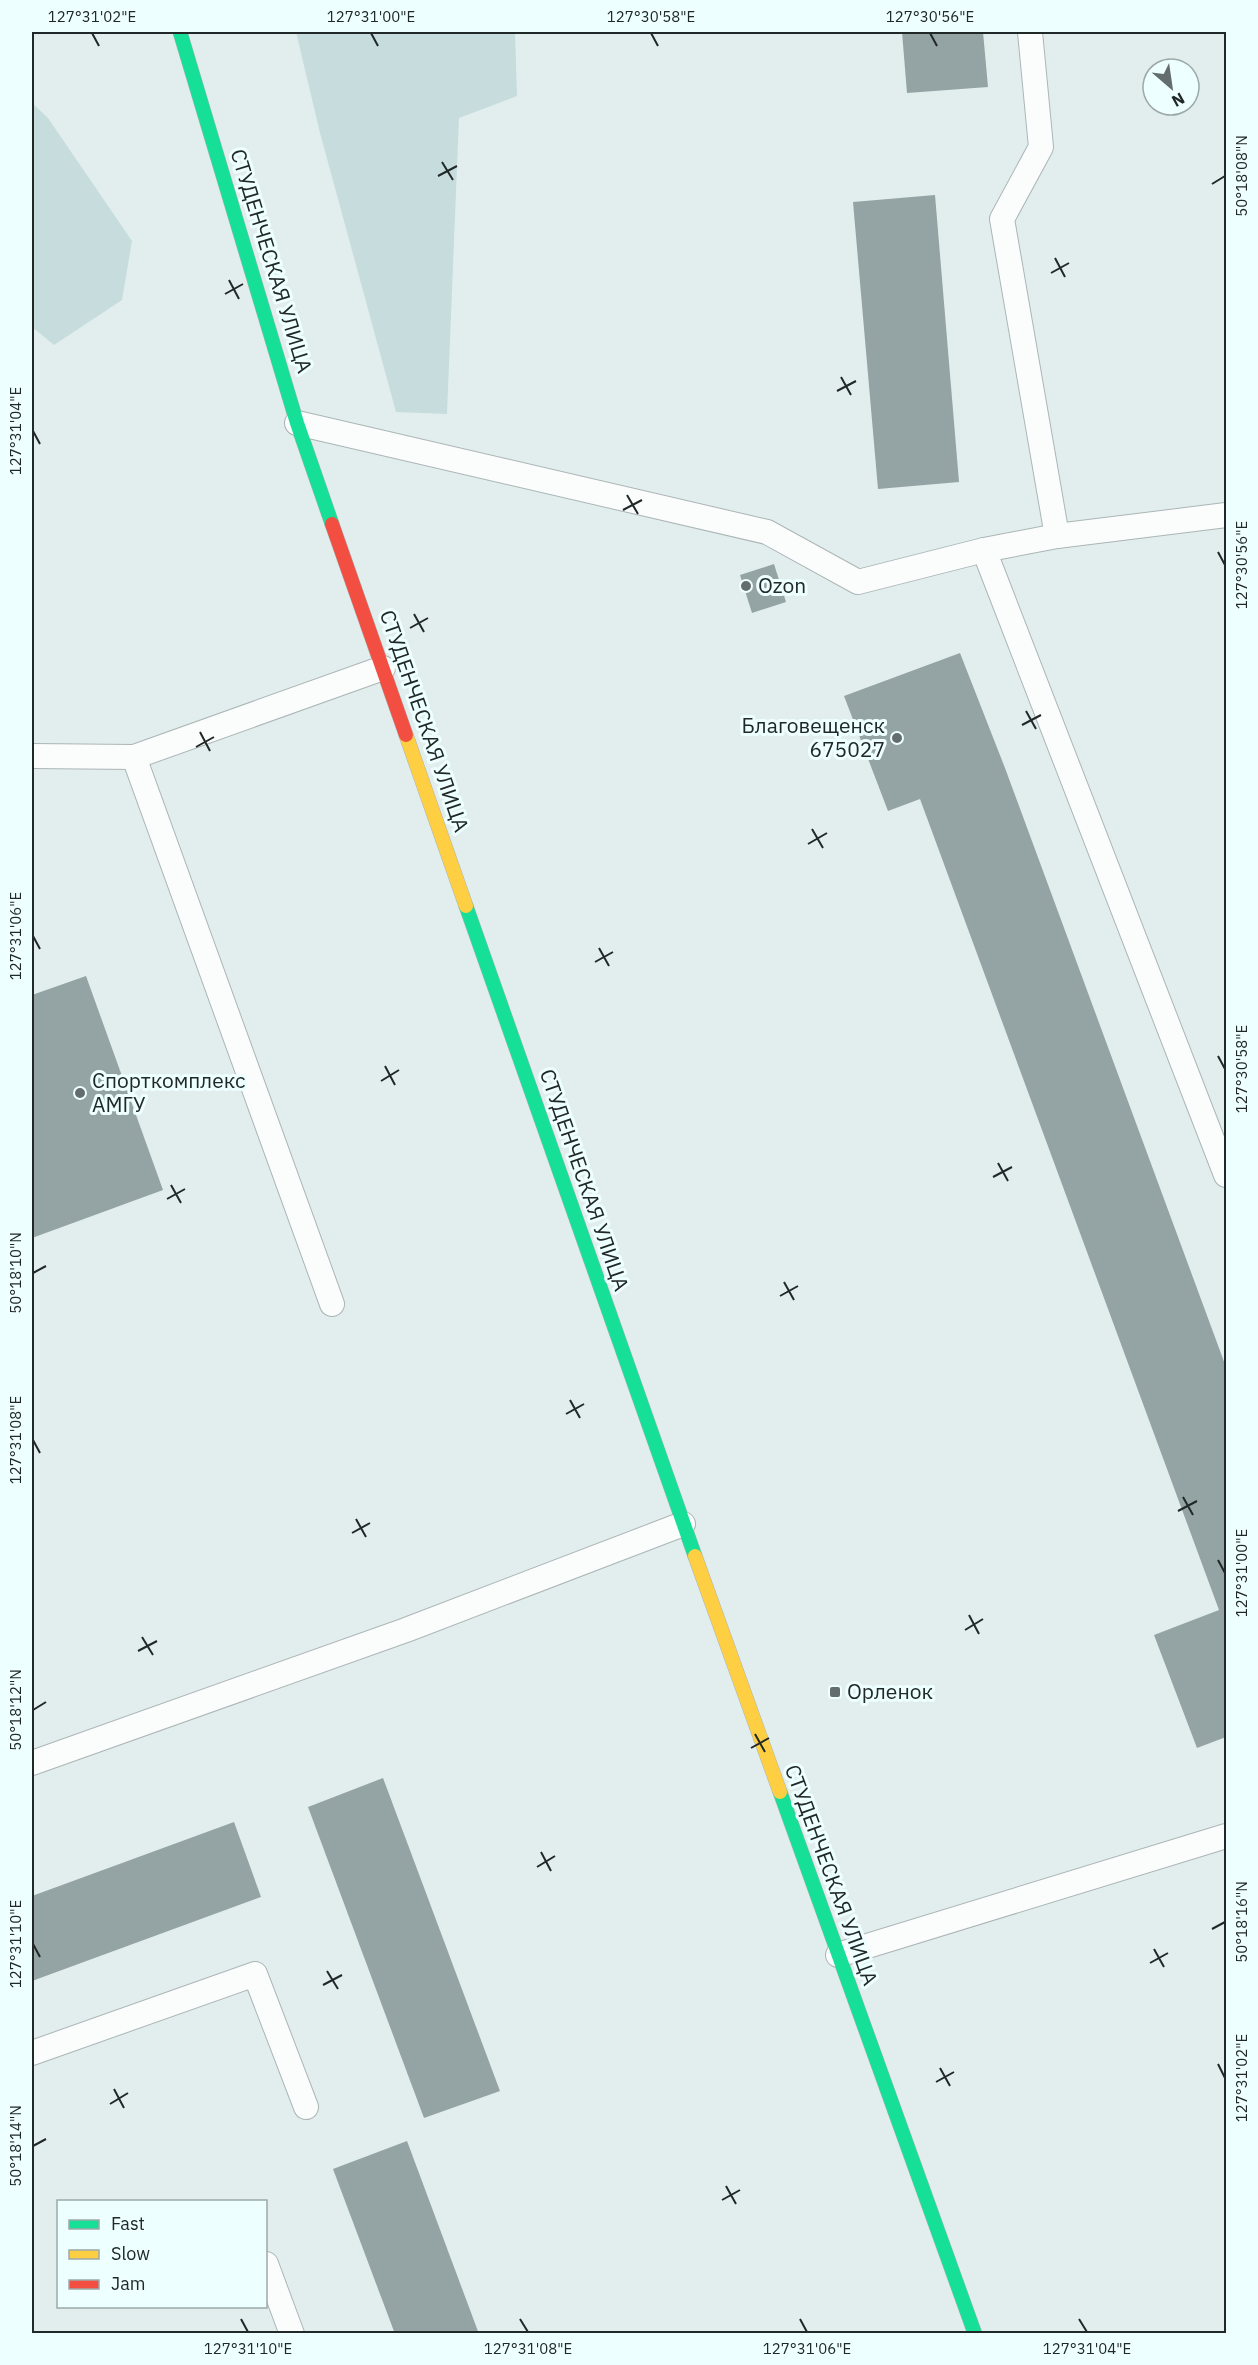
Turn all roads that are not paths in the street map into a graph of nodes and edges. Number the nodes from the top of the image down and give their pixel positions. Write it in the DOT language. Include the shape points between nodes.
graph roads {
  1 [pos="180,32"];
  2 [pos="1030,32"];
  3 [pos="297,423"];
  4 [pos="1227,515"];
  5 [pos="1057,536"];
  6 [pos="984,550"];
  7 [pos="383,668"];
  8 [pos="32,756"];
  9 [pos="134,757"];
  10 [pos="1227,1175"];
  11 [pos="332,1304"];
  12 [pos="683,1524"];
  13 [pos="32,1762"];
  14 [pos="1227,1836"];
  15 [pos="837,1955"];
  16 [pos="32,2053"];
  17 [pos="306,2107"];
  18 [pos="267,2267"];
  19 [pos="292,2334"];
  20 [pos="975,2334"];
  1 -- 3 [label="street, СТУДЕНЧЕСКАЯ УЛИЦА"];
  2 -- 5 [label="lane" via="1041,147 1002,219"];
  3 -- 6 [label="lane" via="767,532 858,582"];
  3 -- 7 [label="street, СТУДЕНЧЕСКАЯ УЛИЦА"];
  4 -- 5 [label="lane"];
  5 -- 6 [label="lane"];
  6 -- 10 [label="lane"];
  7 -- 9 [label="lane"];
  7 -- 12 [label="street, СТУДЕНЧЕСКАЯ УЛИЦА"];
  8 -- 9 [label="lane"];
  9 -- 11 [label="lane"];
  12 -- 13 [label="lane" via="406,1630"];
  12 -- 15 [label="street, СТУДЕНЧЕСКАЯ УЛИЦА"];
  14 -- 15 [label="lane"];
  15 -- 20 [label="street, СТУДЕНЧЕСКАЯ УЛИЦА"];
  16 -- 17 [label="lane" via="255,1974"];
  18 -- 19 [label="lane"];
}
